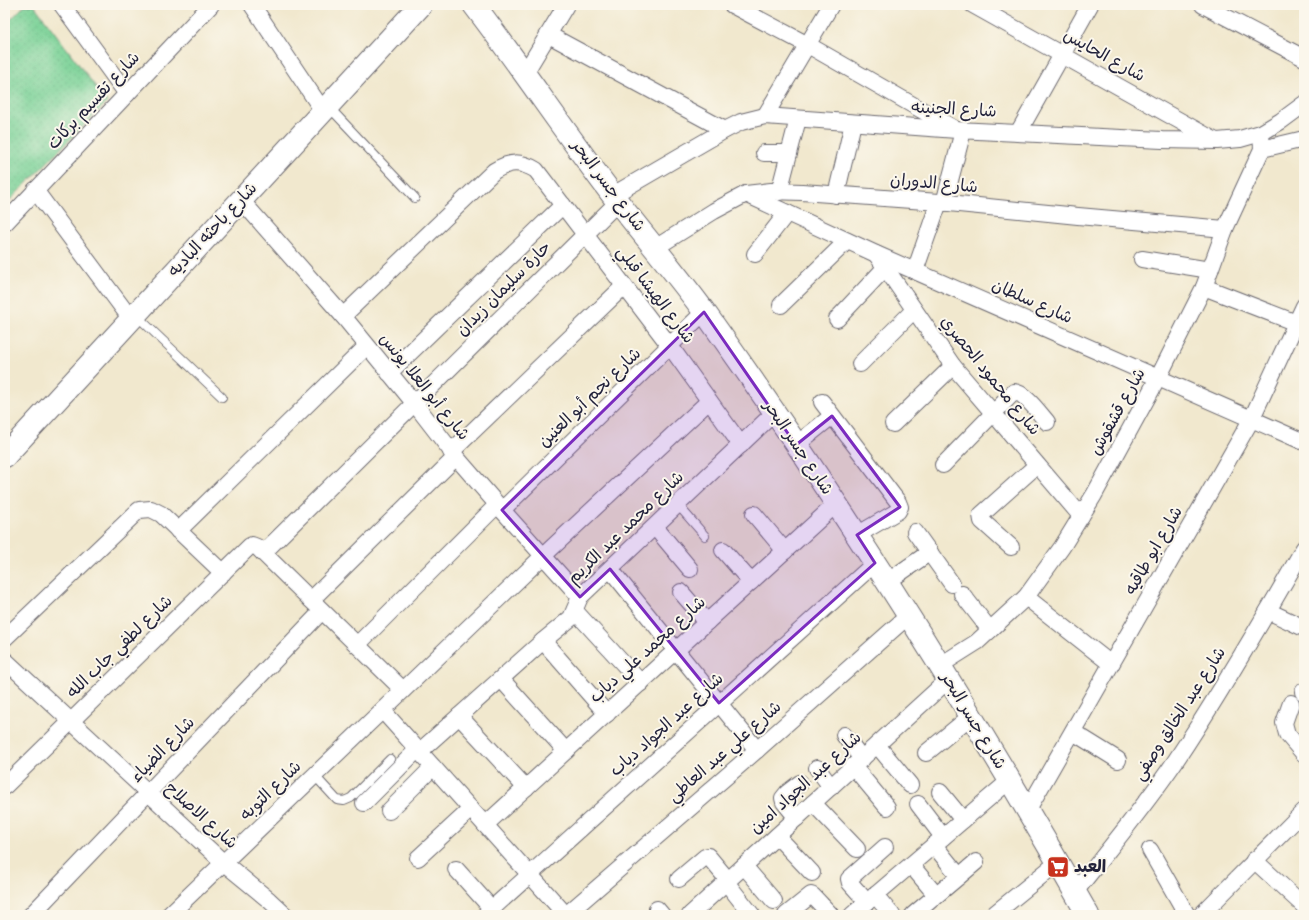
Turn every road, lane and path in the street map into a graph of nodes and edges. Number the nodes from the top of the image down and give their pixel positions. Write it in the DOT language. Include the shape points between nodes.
graph roads {
  1 [pos="62,5"];
  2 [pos="211,5"];
  3 [pos="252,5"];
  4 [pos="421,5"];
  5 [pos="474,5"];
  6 [pos="566,5"];
  7 [pos="732,5"];
  8 [pos="831,5"];
  9 [pos="973,5"];
  10 [pos="1090,5"];
  11 [pos="1203,5"];
  12 [pos="549,35"];
  13 [pos="808,45"];
  14 [pos="1062,54"];
  15 [pos="1304,58"];
  16 [pos="525,73"];
  17 [pos="127,94"];
  18 [pos="1304,104"];
  19 [pos="325,108"];
  20 [pos="765,116"];
  21 [pos="798,119"];
  22 [pos="853,123"];
  23 [pos="725,130"];
  24 [pos="960,130"];
  25 [pos="1018,133"];
  26 [pos="1261,133"];
  27 [pos="1304,139"];
  28 [pos="1217,141"];
  29 [pos="1262,149"];
  30 [pos="764,153"];
  31 [pos="789,153"];
  32 [pos="36,190"];
  33 [pos="779,192"];
  34 [pos="746,194"];
  35 [pos="836,195"];
  36 [pos="415,198"];
  37 [pos="616,198"];
  38 [pos="241,200"];
  39 [pos="942,203"];
  40 [pos="563,205"];
  41 [pos="787,213"];
  42 [pos="5,223"];
  43 [pos="1225,229"];
  44 [pos="585,235"];
  45 [pos="847,241"];
  46 [pos="655,248"];
  47 [pos="755,254"];
  48 [pos="876,254"];
  49 [pos="1142,259"];
  50 [pos="885,268"];
  51 [pos="1210,270"];
  52 [pos="915,271"];
  53 [pos="624,286"];
  54 [pos="1204,287"];
  55 [pos="781,305"];
  56 [pos="1304,306"];
  57 [pos="914,310"];
  58 [pos="704,312"];
  59 [pos="343,316"];
  60 [pos="133,317"];
  61 [pos="837,319"];
  62 [pos="1300,325"];
  63 [pos="367,346"];
  64 [pos="670,346"];
  65 [pos="860,364"];
  66 [pos="953,366"];
  67 [pos="389,373"];
  68 [pos="1158,378"];
  69 [pos="222,397"];
  70 [pos="709,401"];
  71 [pos="822,402"];
  72 [pos="415,404"];
  73 [pos="774,413"];
  74 [pos="993,414"];
  75 [pos="832,416"];
  76 [pos="1251,420"];
  77 [pos="1047,422"];
  78 [pos="893,424"];
  79 [pos="1304,442"];
  80 [pos="741,445"];
  81 [pos="796,445"];
  82 [pos="454,454"];
  83 [pos="5,456"];
  84 [pos="943,465"];
  85 [pos="1037,465"];
  86 [pos="836,504"];
  87 [pos="678,505"];
  88 [pos="500,508"];
  89 [pos="754,514"];
  90 [pos="1081,516"];
  91 [pos="655,527"];
  92 [pos="178,531"];
  93 [pos="915,532"];
  94 [pos="857,535"];
  95 [pos="704,536"];
  96 [pos="1011,547"];
  97 [pos="723,550"];
  98 [pos="784,551"];
  99 [pos="930,552"];
  100 [pos="1303,552"];
  101 [pos="263,553"];
  102 [pos="543,556"];
  103 [pos="875,563"];
  104 [pos="610,569"];
  105 [pos="690,569"];
  106 [pos="223,573"];
  107 [pos="751,582"];
  108 [pos="887,582"];
  109 [pos="681,592"];
  110 [pos="1026,597"];
  111 [pos="578,604"];
  112 [pos="316,605"];
  113 [pos="1268,611"];
  114 [pos="908,616"];
  115 [pos="707,622"];
  116 [pos="1304,628"];
  117 [pos="990,630"];
  118 [pos="5,638"];
  119 [pos="543,641"];
  120 [pos="357,645"];
  121 [pos="676,650"];
  122 [pos="5,660"];
  123 [pos="1111,664"];
  124 [pos="944,673"];
  125 [pos="501,679"];
  126 [pos="641,683"];
  127 [pos="403,690"];
  128 [pos="719,703"];
  129 [pos="1291,704"];
  130 [pos="383,711"];
  131 [pos="606,714"];
  132 [pos="459,716"];
  133 [pos="971,716"];
  134 [pos="70,722"];
  135 [pos="1073,732"];
  136 [pos="844,735"];
  137 [pos="877,745"];
  138 [pos="757,750"];
  139 [pos="418,751"];
  140 [pos="566,751"];
  141 [pos="926,753"];
  142 [pos="1304,754"];
  143 [pos="390,759"];
  144 [pos="1118,760"];
  145 [pos="857,762"];
  146 [pos="433,767"];
  147 [pos="817,768"];
  148 [pos="315,776"];
  149 [pos="1009,781"];
  150 [pos="800,783"];
  151 [pos="910,785"];
  152 [pos="5,786"];
  153 [pos="831,787"];
  154 [pos="526,788"];
  155 [pos="940,792"];
  156 [pos="148,793"];
  157 [pos="364,802"];
  158 [pos="813,803"];
  159 [pos="918,804"];
  160 [pos="887,807"];
  161 [pos="471,809"];
  162 [pos="389,811"];
  163 [pos="1027,811"];
  164 [pos="1304,811"];
  165 [pos="797,818"];
  166 [pos="963,820"];
  167 [pos="485,825"];
  168 [pos="777,836"];
  169 [pos="938,841"];
  170 [pos="885,847"];
  171 [pos="858,849"];
  172 [pos="1150,850"];
  173 [pos="418,858"];
  174 [pos="1254,860"];
  175 [pos="976,862"];
  176 [pos="224,863"];
  177 [pos="1057,863"];
  178 [pos="911,865"];
  179 [pos="744,866"];
  180 [pos="456,869"];
  181 [pos="812,873"];
  182 [pos="529,875"];
  183 [pos="960,876"];
  184 [pos="679,879"];
  185 [pos="727,881"];
  186 [pos="1075,892"];
  187 [pos="936,895"];
  188 [pos="871,899"];
  189 [pos="774,901"];
  190 [pos="1304,906"];
  191 [pos="488,912"];
  192 [pos="696,913"];
  193 [pos="31,915"];
  194 [pos="169,915"];
  195 [pos="285,915"];
  196 [pos="566,915"];
  197 [pos="752,915"];
  198 [pos="786,915"];
  199 [pos="831,915"];
  200 [pos="852,915"];
  201 [pos="892,915"];
  202 [pos="913,915"];
  203 [pos="993,915"];
  204 [pos="1087,915"];
  205 [pos="1187,915"];
  206 [pos="1201,915"];
  1 -- 17 [label="street"];
  2 -- 17 [label="street, شارع تقسيم بركات"];
  3 -- 19 [label="street"];
  4 -- 19 [label="main road, شارع باحثه الباديه"];
  5 -- 16 [label="main road, شارع جسر البحر"];
  6 -- 12 [label="street"];
  7 -- 13 [label="street"];
  8 -- 13 [label="street"];
  9 -- 14 [label="street, شارع الحايس"];
  10 -- 14 [label="street"];
  11 -- 15 [label="street"];
  12 -- 16 [label="street"];
  12 -- 23 [label="street"];
  13 -- 20 [label="street"];
  13 -- 24 [label="street"];
  14 -- 25 [label="street"];
  14 -- 28 [label="street, شارع الحايس"];
  16 -- 37 [label="main road, شارع جسر البحر"];
  17 -- 32 [label="street, شارع تقسيم بركات"];
  18 -- 26 [label="street, شارع الجنينه"];
  19 -- 36 [label="lane"];
  19 -- 38 [label="main road, شارع باحثه الباديه"];
  20 -- 21 [label="street, شارع الجنينه"];
  20 -- 23 [label="street, شارع الجنينه" via="741,122"];
  21 -- 22 [label="street, شارع الجنينه"];
  21 -- 31 [label="street"];
  22 -- 24 [label="street, شارع الجنينه"];
  22 -- 35 [label="street"];
  23 -- 37 [label="street, شارع الجنينه"];
  24 -- 25 [label="street, شارع الجنينه"];
  24 -- 39 [label="street"];
  25 -- 28 [label="street, شارع الجنينه"];
  26 -- 28 [label="street, شارع الجنينه" via="1240,139"];
  26 -- 29 [label="street, شارع قشقوش"];
  27 -- 29 [label="street"];
  29 -- 43 [label="street, شارع قشقوش"];
  30 -- 31 [label="street"];
  31 -- 33 [label="street"];
  32 -- 42 [label="street, شارع تقسيم بركات"];
  32 -- 60 [label="street"];
  33 -- 34 [label="street, شارع الدوران"];
  33 -- 35 [label="street, شارع الدوران"];
  34 -- 41 [label="street, شارع سلطان"];
  34 -- 46 [label="street, شارع الدوران"];
  35 -- 39 [label="street, شارع الدوران"];
  37 -- 44 [label="street, حارة سليمان زيدان"];
  37 -- 46 [label="main road, شارع جسر البحر"];
  38 -- 59 [label="street, شارع أبو العلا يونس"];
  38 -- 60 [label="main road, شارع باحثه الباديه"];
  39 -- 43 [label="street, شارع الدوران"];
  39 -- 52 [label="street"];
  40 -- 44 [label="street, شارع الهيشا قبلي"];
  40 -- 59 [label="street, شارع الهيشا قبلي" via="536,170 526,164 504,165 494,171"];
  40 -- 67 [label="street"];
  41 -- 45 [label="street, شارع سلطان"];
  41 -- 47 [label="street"];
  43 -- 51 [label="street, شارع قشقوش"];
  44 -- 53 [label="street, شارع الهيشا قبلي"];
  44 -- 72 [label="street, حارة سليمان زيدان"];
  45 -- 48 [label="street, شارع سلطان"];
  45 -- 55 [label="street"];
  46 -- 58 [label="main road, شارع جسر البحر"];
  48 -- 50 [label="street, شارع محمود الحصري"];
  48 -- 52 [label="street, شارع سلطان"];
  49 -- 51 [label="street"];
  50 -- 57 [label="street, شارع محمود الحصري"];
  50 -- 61 [label="street"];
  51 -- 54 [label="street, شارع قشقوش"];
  52 -- 68 [label="street, شارع سلطان"];
  53 -- 64 [label="street, شارع الهيشا قبلي"];
  53 -- 82 [label="street, شارع الضياء"];
  54 -- 62 [label="street"];
  54 -- 68 [label="street, شارع قشقوش"];
  56 -- 62 [label="street, شارع ابو طاقيه"];
  57 -- 65 [label="street"];
  57 -- 66 [label="street, شارع محمود الحصري"];
  58 -- 64 [label="street, شارع نجم أبو العنين"];
  58 -- 73 [label="main road, شارع جسر البحر"];
  59 -- 63 [label="street, شارع أبو العلا يونس"];
  60 -- 69 [label="lane"];
  60 -- 83 [label="main road, شارع باحثه الباديه"];
  62 -- 76 [label="street, شارع ابو طاقيه"];
  63 -- 67 [label="street, شارع أبو العلا يونس"];
  63 -- 92 [label="street"];
  64 -- 70 [label="street, شارع الهيشا قبلي"];
  64 -- 88 [label="street, شارع نجم أبو العنين"];
  66 -- 74 [label="street, شارع محمود الحصري"];
  66 -- 78 [label="street"];
  67 -- 72 [label="street, شارع أبو العلا يونس"];
  68 -- 76 [label="street, شارع سلطان"];
  68 -- 90 [label="street, شارع قشقوش"];
  70 -- 80 [label="street, شارع الهيشا قبلي"];
  70 -- 102 [label="street, شارع التوبه"];
  71 -- 75 [label="street"];
  72 -- 82 [label="street, شارع أبو العلا يونس"];
  72 -- 101 [label="street, حارة سليمان زيدان"];
  73 -- 80 [label="street, شارع محمد عبد الكريم"];
  73 -- 81 [label="main road, شارع جسر البحر"];
  74 -- 77 [label="street" via="1014,392 1018,392"];
  74 -- 84 [label="street"];
  74 -- 85 [label="street, شارع محمود الحصري"];
  75 -- 81 [label="street"];
  75 -- 94 [label="street" via="900,508"];
  76 -- 79 [label="street, شارع سلطان"];
  76 -- 123 [label="street, شارع ابو طاقيه"];
  80 -- 87 [label="street, شارع محمد عبد الكريم"];
  81 -- 86 [label="main road, شارع جسر البحر"];
  82 -- 88 [label="street, شارع أبو العلا يونس"];
  82 -- 112 [label="street, شارع الضياء"];
  85 -- 90 [label="street, شارع محمود الحصري"];
  85 -- 96 [label="street" via="981,515 982,520"];
  86 -- 94 [label="main road, شارع جسر البحر"];
  86 -- 98 [label="street, شارع محمد علي دياب"];
  87 -- 91 [label="street, شارع محمد عبد الكريم"];
  87 -- 95 [label="lane"];
  88 -- 102 [label="street, شارع أبو العلا يونس"];
  88 -- 120 [label="street, شارع نجم أبو العنين"];
  89 -- 98 [label="street"];
  90 -- 110 [label="street, شارع قشقوش"];
  91 -- 104 [label="street, شارع محمد عبد الكريم"];
  91 -- 105 [label="street"];
  92 -- 106 [label="street"];
  92 -- 118 [label="street" via="151,509 139,510"];
  93 -- 99 [label="street"];
  94 -- 103 [label="main road, شارع جسر البحر"];
  97 -- 107 [label="street"];
  98 -- 107 [label="street, شارع محمد علي دياب"];
  99 -- 108 [label="street"];
  99 -- 117 [label="street"];
  100 -- 113 [label="street, شارع عبد الخالق وصفي"];
  101 -- 106 [label="street, شارع لطفي جاب الله" via="255,545 250,546"];
  101 -- 112 [label="street"];
  102 -- 111 [label="street, شارع أبو العلا يونس"];
  102 -- 127 [label="street, شارع التوبه"];
  103 -- 108 [label="main road, شارع جسر البحر"];
  103 -- 128 [label="street, شارع عبد الجواد دياب"];
  104 -- 111 [label="street, شارع محمد عبد الكريم"];
  104 -- 121 [label="street"];
  106 -- 134 [label="street, شارع لطفي جاب الله"];
  107 -- 115 [label="street, شارع محمد علي دياب"];
  108 -- 114 [label="main road, شارع جسر البحر"];
  109 -- 115 [label="street"];
  110 -- 117 [label="street, شارع قشقوش"];
  110 -- 123 [label="street"];
  111 -- 119 [label="street, شارع محمد عبد الكريم" via="571,618"];
  111 -- 126 [label="street, شارع أبو العلا يونس"];
  112 -- 120 [label="street"];
  112 -- 156 [label="street, شارع الضياء"];
  113 -- 116 [label="street"];
  113 -- 186 [label="street, شارع عبد الخالق وصفي" via="1176,760 1132,821"];
  114 -- 124 [label="main road, شارع جسر البحر"];
  114 -- 138 [label="street, شارع علي عبد العاطي"];
  115 -- 121 [label="street, شارع محمد علي دياب"];
  117 -- 124 [label="street, شارع قشقوش"];
  119 -- 125 [label="street, شارع محمد عبد الكريم"];
  119 -- 131 [label="street"];
  120 -- 127 [label="street"];
  121 -- 126 [label="street, شارع محمد علي دياب"];
  121 -- 128 [label="street"];
  122 -- 134 [label="street, شارع الاصلاح"];
  123 -- 135 [label="street, شارع ابو طاقيه"];
  124 -- 133 [label="main road, شارع جسر البحر"];
  124 -- 137 [label="street, شارع عبد الجواد امين"];
  125 -- 132 [label="street, شارع محمد عبد الكريم"];
  125 -- 140 [label="street"];
  126 -- 131 [label="street, شارع محمد علي دياب"];
  127 -- 130 [label="street, شارع التوبه"];
  128 -- 138 [label="street"];
  128 -- 182 [label="street, شارع عبد الجواد دياب"];
  129 -- 142 [label="street" via="1284,723 1287,734"];
  130 -- 139 [label="street"];
  130 -- 148 [label="street, شارع التوبه"];
  131 -- 140 [label="street, شارع محمد علي دياب"];
  132 -- 139 [label="street, شارع محمد عبد الكريم"];
  132 -- 154 [label="street"];
  133 -- 141 [label="street"];
  133 -- 149 [label="main road, شارع جسر البحر"];
  134 -- 152 [label="street, شارع لطفي جاب الله"];
  134 -- 156 [label="street, شارع الاصلاح"];
  135 -- 144 [label="street"];
  135 -- 163 [label="street, شارع ابو طاقيه"];
  136 -- 145 [label="street"];
  137 -- 145 [label="street, شارع عبد الجواد امين"];
  137 -- 151 [label="street"];
  138 -- 196 [label="street, شارع علي عبد العاطي"];
  139 -- 146 [label="street"];
  139 -- 157 [label="street, شارع محمد عبد الكريم"];
  140 -- 154 [label="street, شارع محمد علي دياب"];
  143 -- 148 [label="lane" via="351,798 344,801 337,800"];
  145 -- 153 [label="street, شارع عبد الجواد امين"];
  145 -- 160 [label="street"];
  146 -- 161 [label="street"];
  146 -- 162 [label="street"];
  147 -- 153 [label="street"];
  148 -- 176 [label="street, شارع التوبه"];
  149 -- 163 [label="main road, شارع جسر البحر"];
  149 -- 166 [label="street"];
  150 -- 165 [label="street" via="783,798"];
  153 -- 158 [label="street, شارع عبد الجواد امين"];
  154 -- 167 [label="street, شارع محمد علي دياب"];
  155 -- 166 [label="street"];
  156 -- 176 [label="street, شارع الاصلاح"];
  156 -- 193 [label="street, شارع الضياء"];
  158 -- 165 [label="street, شارع عبد الجواد امين"];
  158 -- 171 [label="street"];
  159 -- 169 [label="street"];
  161 -- 167 [label="street"];
  161 -- 173 [label="street"];
  163 -- 177 [label="main road, شارع جسر البحر"];
  164 -- 174 [label="street"];
  165 -- 168 [label="street, شارع عبد الجواد امين"];
  166 -- 169 [label="street"];
  167 -- 182 [label="street"];
  168 -- 179 [label="street, شارع عبد الجواد امين"];
  168 -- 181 [label="street"];
  169 -- 178 [label="street"];
  169 -- 183 [label="street"];
  170 -- 188 [label="street" via="849,879 850,883"];
  172 -- 205 [label="street"];
  174 -- 190 [label="street"];
  174 -- 206 [label="street"];
  175 -- 183 [label="street"];
  176 -- 194 [label="street, شارع التوبه"];
  176 -- 195 [label="street, شارع الاصلاح"];
  177 -- 186 [label="main road, شارع جسر البحر"];
  177 -- 203 [label="street"];
  178 -- 187 [label="street"];
  178 -- 188 [label="street"];
  179 -- 185 [label="street, شارع عبد الجواد امين"];
  179 -- 189 [label="street"];
  180 -- 191 [label="street"];
  182 -- 191 [label="street, شارع عبد الجواد دياب"];
  182 -- 196 [label="street"];
  183 -- 187 [label="street"];
  184 -- 185 [label="street" via="708,856"];
  185 -- 192 [label="street, شارع عبد الجواد امين"];
  185 -- 197 [label="street"];
  186 -- 204 [label="main road, شارع جسر البحر"];
  187 -- 202 [label="street"];
  188 -- 200 [label="street"];
  188 -- 201 [label="street"];
  198 -- 199 [label="street" via="810,895"];
}
